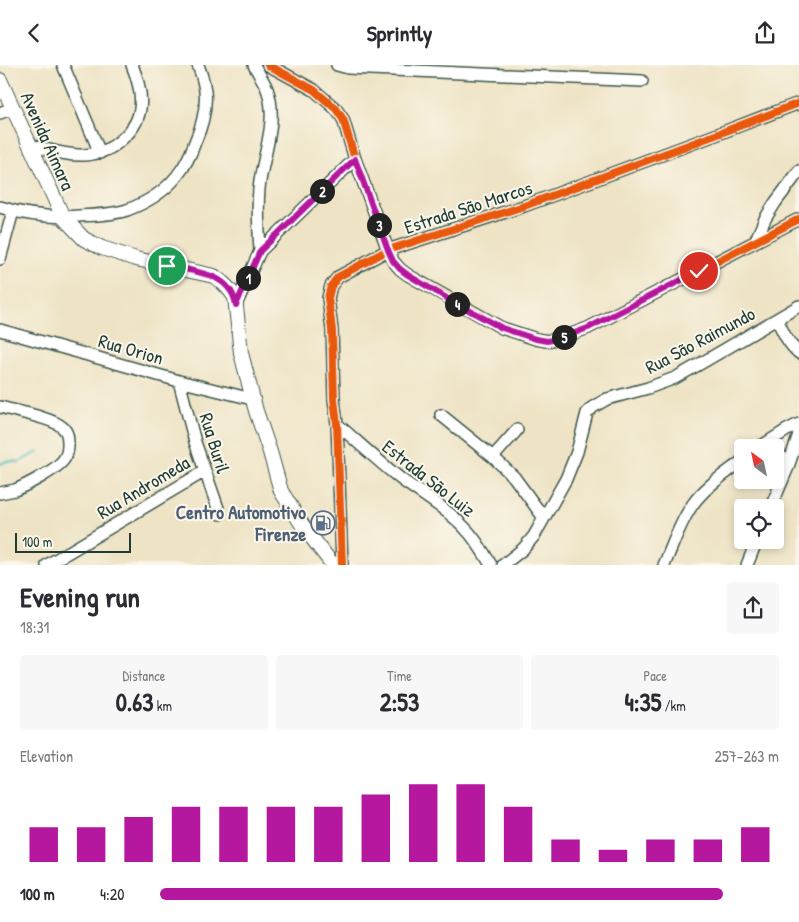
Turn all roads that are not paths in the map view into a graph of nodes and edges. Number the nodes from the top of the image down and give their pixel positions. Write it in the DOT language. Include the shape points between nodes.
graph roads {
  1 [pos="63,65"];
  2 [pos="132,65"];
  3 [pos="198,65"];
  4 [pos="254,65"];
  5 [pos="337,65"];
  6 [pos="270,66"];
  7 [pos="0,80"];
  8 [pos="642,81"];
  9 [pos="266,88"];
  10 [pos="799,103"];
  11 [pos="6,110"];
  12 [pos="30,145"];
  13 [pos="100,153"];
  14 [pos="355,159"];
  15 [pos="799,171"];
  16 [pos="0,207"];
  17 [pos="13,211"];
  18 [pos="63,217"];
  19 [pos="799,219"];
  20 [pos="755,242"];
  21 [pos="388,250"];
  22 [pos="260,251"];
  23 [pos="0,259"];
  24 [pos="236,305"];
  25 [pos="799,306"];
  26 [pos="777,319"];
  27 [pos="0,330"];
  28 [pos="799,353"];
  29 [pos="179,381"];
  30 [pos="252,399"];
  31 [pos="0,407"];
  32 [pos="441,415"];
  33 [pos="337,424"];
  34 [pos="799,424"];
  35 [pos="517,431"];
  36 [pos="799,434"];
  37 [pos="775,439"];
  38 [pos="493,457"];
  39 [pos="784,460"];
  40 [pos="734,467"];
  41 [pos="788,467"];
  42 [pos="205,471"];
  43 [pos="0,493"];
  44 [pos="774,499"];
  45 [pos="220,514"];
  46 [pos="544,518"];
  47 [pos="753,549"];
  48 [pos="47,565"];
  49 [pos="333,565"];
  50 [pos="342,565"];
  51 [pos="491,565"];
  52 [pos="503,565"];
  53 [pos="664,565"];
  54 [pos="747,565"];
  1 -- 13 [label="street"];
  2 -- 13 [label="street" via="140,92 138,120 120,141"];
  3 -- 18 [label="street" via="205,91 205,111 202,127 178,175 162,190 127,210"];
  4 -- 9 [label="street"];
  5 -- 8 [label="street"];
  6 -- 9 [label="street"];
  6 -- 14 [label="street" via="314,90 336,109 343,119"];
  7 -- 11 [label="main road, Avenida Aimara"];
  9 -- 22 [label="street" via="270,99 270,122 257,211"];
  10 -- 21 [label="street, Estrada São Marcos" via="524,206"];
  11 -- 12 [label="main road, Avenida Aimara"];
  12 -- 13 [label="street" via="81,155"];
  12 -- 18 [label="main road, Avenida Aimara"];
  14 -- 21 [label="street"];
  14 -- 22 [label="street"];
  15 -- 20 [label="street" via="765,219"];
  16 -- 17 [label="street"];
  17 -- 18 [label="street"];
  17 -- 23 [label="street"];
  18 -- 24 [label="main road, Avenida Aimara" via="84,239 102,248 214,277 230,290"];
  19 -- 20 [label="street"];
  20 -- 21 [label="street" via="588,328 547,341 502,328 450,300 400,269"];
  21 -- 33 [label="street, Estrada São Marcos" via="338,277 331,286 328,298"];
  22 -- 24 [label="street"];
  24 -- 30 [label="main road" via="241,353"];
  25 -- 26 [label="street, Rua São Raimundo"];
  26 -- 28 [label="street" via="788,341"];
  26 -- 46 [label="street, Rua São Raimundo" via="674,378 607,399 593,407 588,413 566,479"];
  27 -- 29 [label="street, Rua Orion"];
  29 -- 30 [label="street, Rua Orion"];
  29 -- 42 [label="street, Rua Buril"];
  30 -- 49 [label="main road" via="281,491"];
  31 -- 43 [label="street" via="49,420 65,429 68,437 64,460 52,470 30,483"];
  32 -- 38 [label="street"];
  33 -- 50 [label="street, Estrada São Marcos"];
  33 -- 51 [label="street, Estrada São Luiz" via="379,461 459,522 478,543"];
  34 -- 37 [label="street"];
  35 -- 38 [label="street"];
  36 -- 41 [label="street"];
  38 -- 46 [label="street" via="521,485"];
  39 -- 41 [label="street"];
  40 -- 53 [label="street" via="693,504"];
  41 -- 44 [label="street"];
  42 -- 45 [label="street, Rua Buril"];
  42 -- 48 [label="street, Rua Andromeda"];
  46 -- 52 [label="street, Rua São Raimundo" via="529,543"];
  47 -- 54 [label="street"];
}
